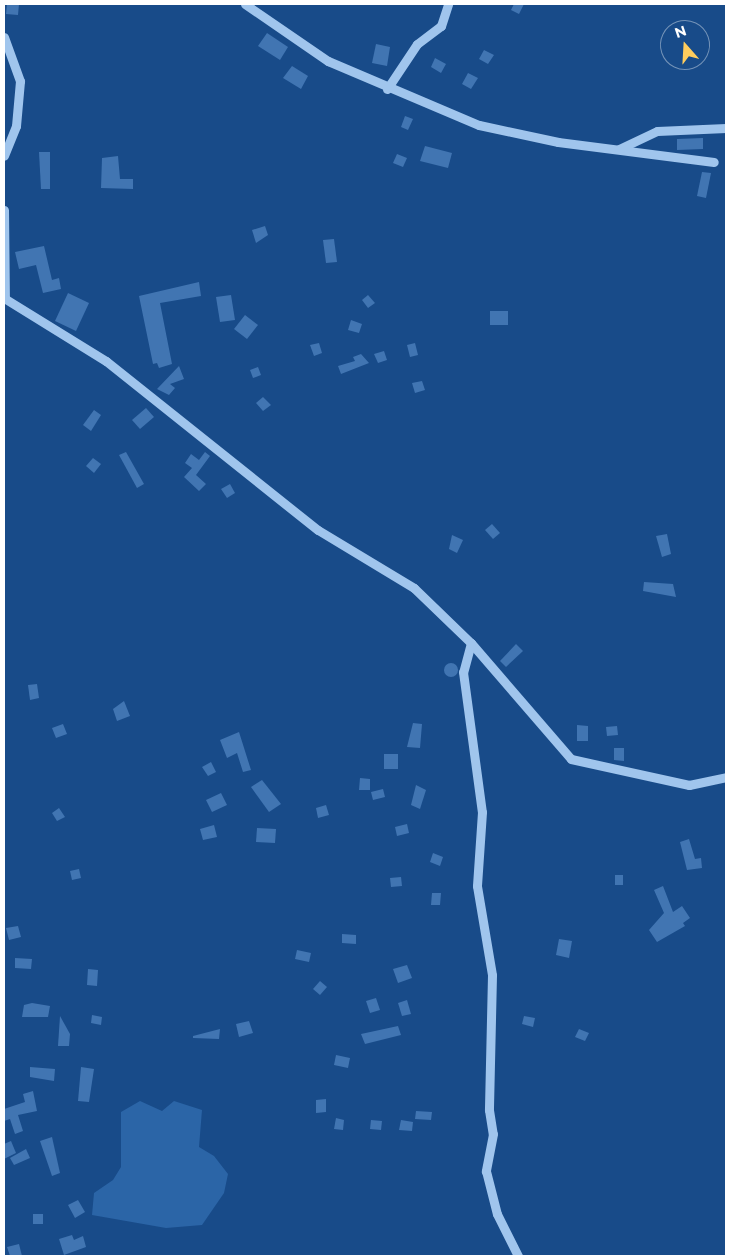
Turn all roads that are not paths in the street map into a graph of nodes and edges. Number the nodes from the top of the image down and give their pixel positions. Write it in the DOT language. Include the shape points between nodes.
graph roads {
  1 [pos="245,4"];
  2 [pos="448,4"];
  3 [pos="4,38"];
  4 [pos="387,89"];
  5 [pos="726,128"];
  6 [pos="619,149"];
  7 [pos="4,156"];
  8 [pos="714,162"];
  9 [pos="4,210"];
  10 [pos="4,299"];
  11 [pos="471,643"];
  12 [pos="726,777"];
  13 [pos="518,1256"];
  1 -- 4 [label="street" via="328,61"];
  2 -- 4 [label="street" via="441,26 417,44"];
  3 -- 7 [label="street" via="20,80 16,126"];
  4 -- 6 [label="street" via="494,130"];
  5 -- 6 [label="street" via="657,132"];
  6 -- 8 [label="street"];
  9 -- 10 [label="street"];
  10 -- 11 [label="street" via="106,361 329,538 401,579"];
  11 -- 12 [label="street" via="571,760 690,785"];
  11 -- 13 [label="street" via="463,672 482,812 477,886 492,975 489,1110 493,1134 486,1171 497,1214"];
}
